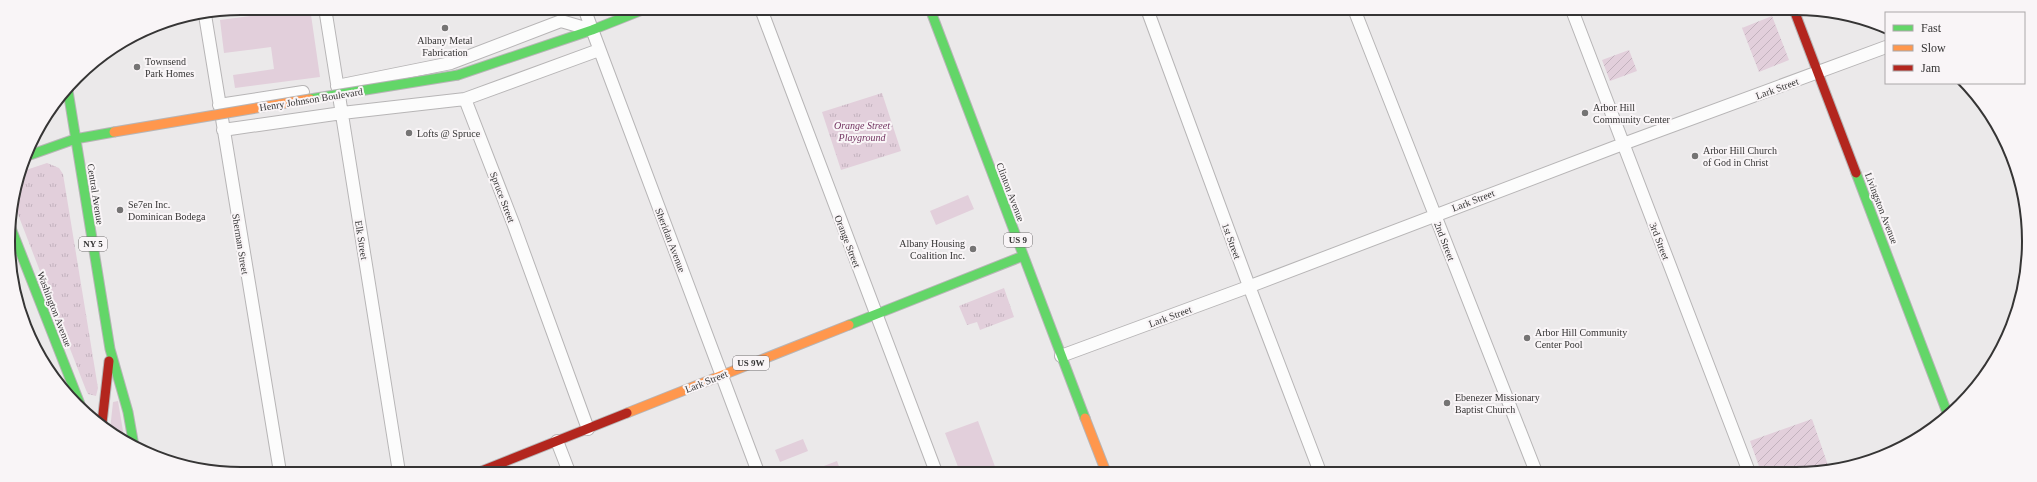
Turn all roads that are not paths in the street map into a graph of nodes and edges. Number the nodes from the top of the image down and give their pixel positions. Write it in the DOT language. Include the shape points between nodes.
graph roads {
  1 [pos="326,15"];
  2 [pos="587,15"];
  3 [pos="628,15"];
  4 [pos="763,15"];
  5 [pos="932,15"];
  6 [pos="1149,15"];
  7 [pos="1356,15"];
  8 [pos="1574,15"];
  9 [pos="1796,15"];
  10 [pos="205,18"];
  11 [pos="592,30"];
  12 [pos="1885,47"];
  13 [pos="599,50"];
  14 [pos="1819,72"];
  15 [pos="338,86"];
  16 [pos="69,95"];
  17 [pos="465,99"];
  18 [pos="219,105"];
  19 [pos="342,113"];
  20 [pos="223,130"];
  21 [pos="76,139"];
  22 [pos="1623,144"];
  23 [pos="32,154"];
  24 [pos="1435,214"];
  25 [pos="15,238"];
  26 [pos="1023,256"];
  27 [pos="1249,286"];
  28 [pos="876,314"];
  29 [pos="110,349"];
  30 [pos="1061,356"];
  31 [pos="722,374"];
  32 [pos="77,397"];
  33 [pos="1946,410"];
  34 [pos="102,419"];
  35 [pos="588,429"];
  36 [pos="133,440"];
  37 [pos="557,441"];
  38 [pos="279,467"];
  39 [pos="398,467"];
  40 [pos="492,467"];
  41 [pos="567,467"];
  42 [pos="756,467"];
  43 [pos="934,467"];
  44 [pos="1104,467"];
  45 [pos="1318,467"];
  46 [pos="1534,467"];
  47 [pos="1747,467"];
  1 -- 15 [label="street, Elk Street"];
  2 -- 11 [label="street, Sheridan Avenue"];
  3 -- 11 [label="main road, Henry Johnson Boulevard"];
  4 -- 28 [label="street, Orange Street"];
  5 -- 26 [label="main road, Clinton Avenue / US 9"];
  6 -- 27 [label="street, 1st Street"];
  7 -- 24 [label="street, 2nd Street"];
  8 -- 22 [label="street, 3rd Street"];
  9 -- 14 [label="main road, Livingston Avenue"];
  10 -- 18 [label="street, Sherman Street"];
  11 -- 13 [label="street, Sheridan Avenue"];
  11 -- 15 [label="street, Henry Johnson Boulevard" via="561,21 451,63"];
  11 -- 21 [label="main road, Henry Johnson Boulevard, bridge" via="458,75"];
  12 -- 14 [label="street, Lark Street"];
  13 -- 17 [label="street"];
  13 -- 31 [label="street, Sheridan Avenue"];
  14 -- 22 [label="street, Lark Street"];
  14 -- 33 [label="main road, Livingston Avenue"];
  15 -- 18 [label="street, Henry Johnson Boulevard"];
  15 -- 19 [label="street, Elk Street"];
  16 -- 21 [label="main road, Central Avenue / NY 5"];
  17 -- 19 [label="street, Henry Johnson Boulevard"];
  17 -- 35 [label="street, Spruce Street"];
  18 -- 20 [label="street, Sherman Street"];
  19 -- 20 [label="street, Henry Johnson Boulevard"];
  19 -- 39 [label="street, Elk Street"];
  20 -- 38 [label="street, Sherman Street"];
  21 -- 23 [label="main road, Henry Johnson Boulevard"];
  21 -- 29 [label="main road, Central Avenue / NY 5"];
  22 -- 24 [label="street, Lark Street"];
  22 -- 47 [label="street, 3rd Street"];
  24 -- 27 [label="street, Lark Street"];
  24 -- 46 [label="street, 2nd Street"];
  25 -- 32 [label="main road, Washington Avenue"];
  26 -- 28 [label="main road, Lark Street / US 9W"];
  26 -- 30 [label="main road, Clinton Avenue / US 9"];
  27 -- 30 [label="street, Lark Street"];
  27 -- 45 [label="street, 1st Street"];
  28 -- 31 [label="main road, Lark Street / US 9W"];
  28 -- 43 [label="street, Orange Street"];
  29 -- 34 [label="main road, Central Avenue / NY 5"];
  29 -- 36 [label="main road, Central Avenue / NY 5" via="128,412"];
  30 -- 44 [label="main road, Clinton Avenue / US 9"];
  31 -- 35 [label="main road, Lark Street / US 9W"];
  31 -- 42 [label="street, Sheridan Avenue"];
  35 -- 37 [label="main road, Lark Street / US 9W"];
  37 -- 40 [label="main road, Lark Street / US 9W"];
  37 -- 41 [label="street"];
}
